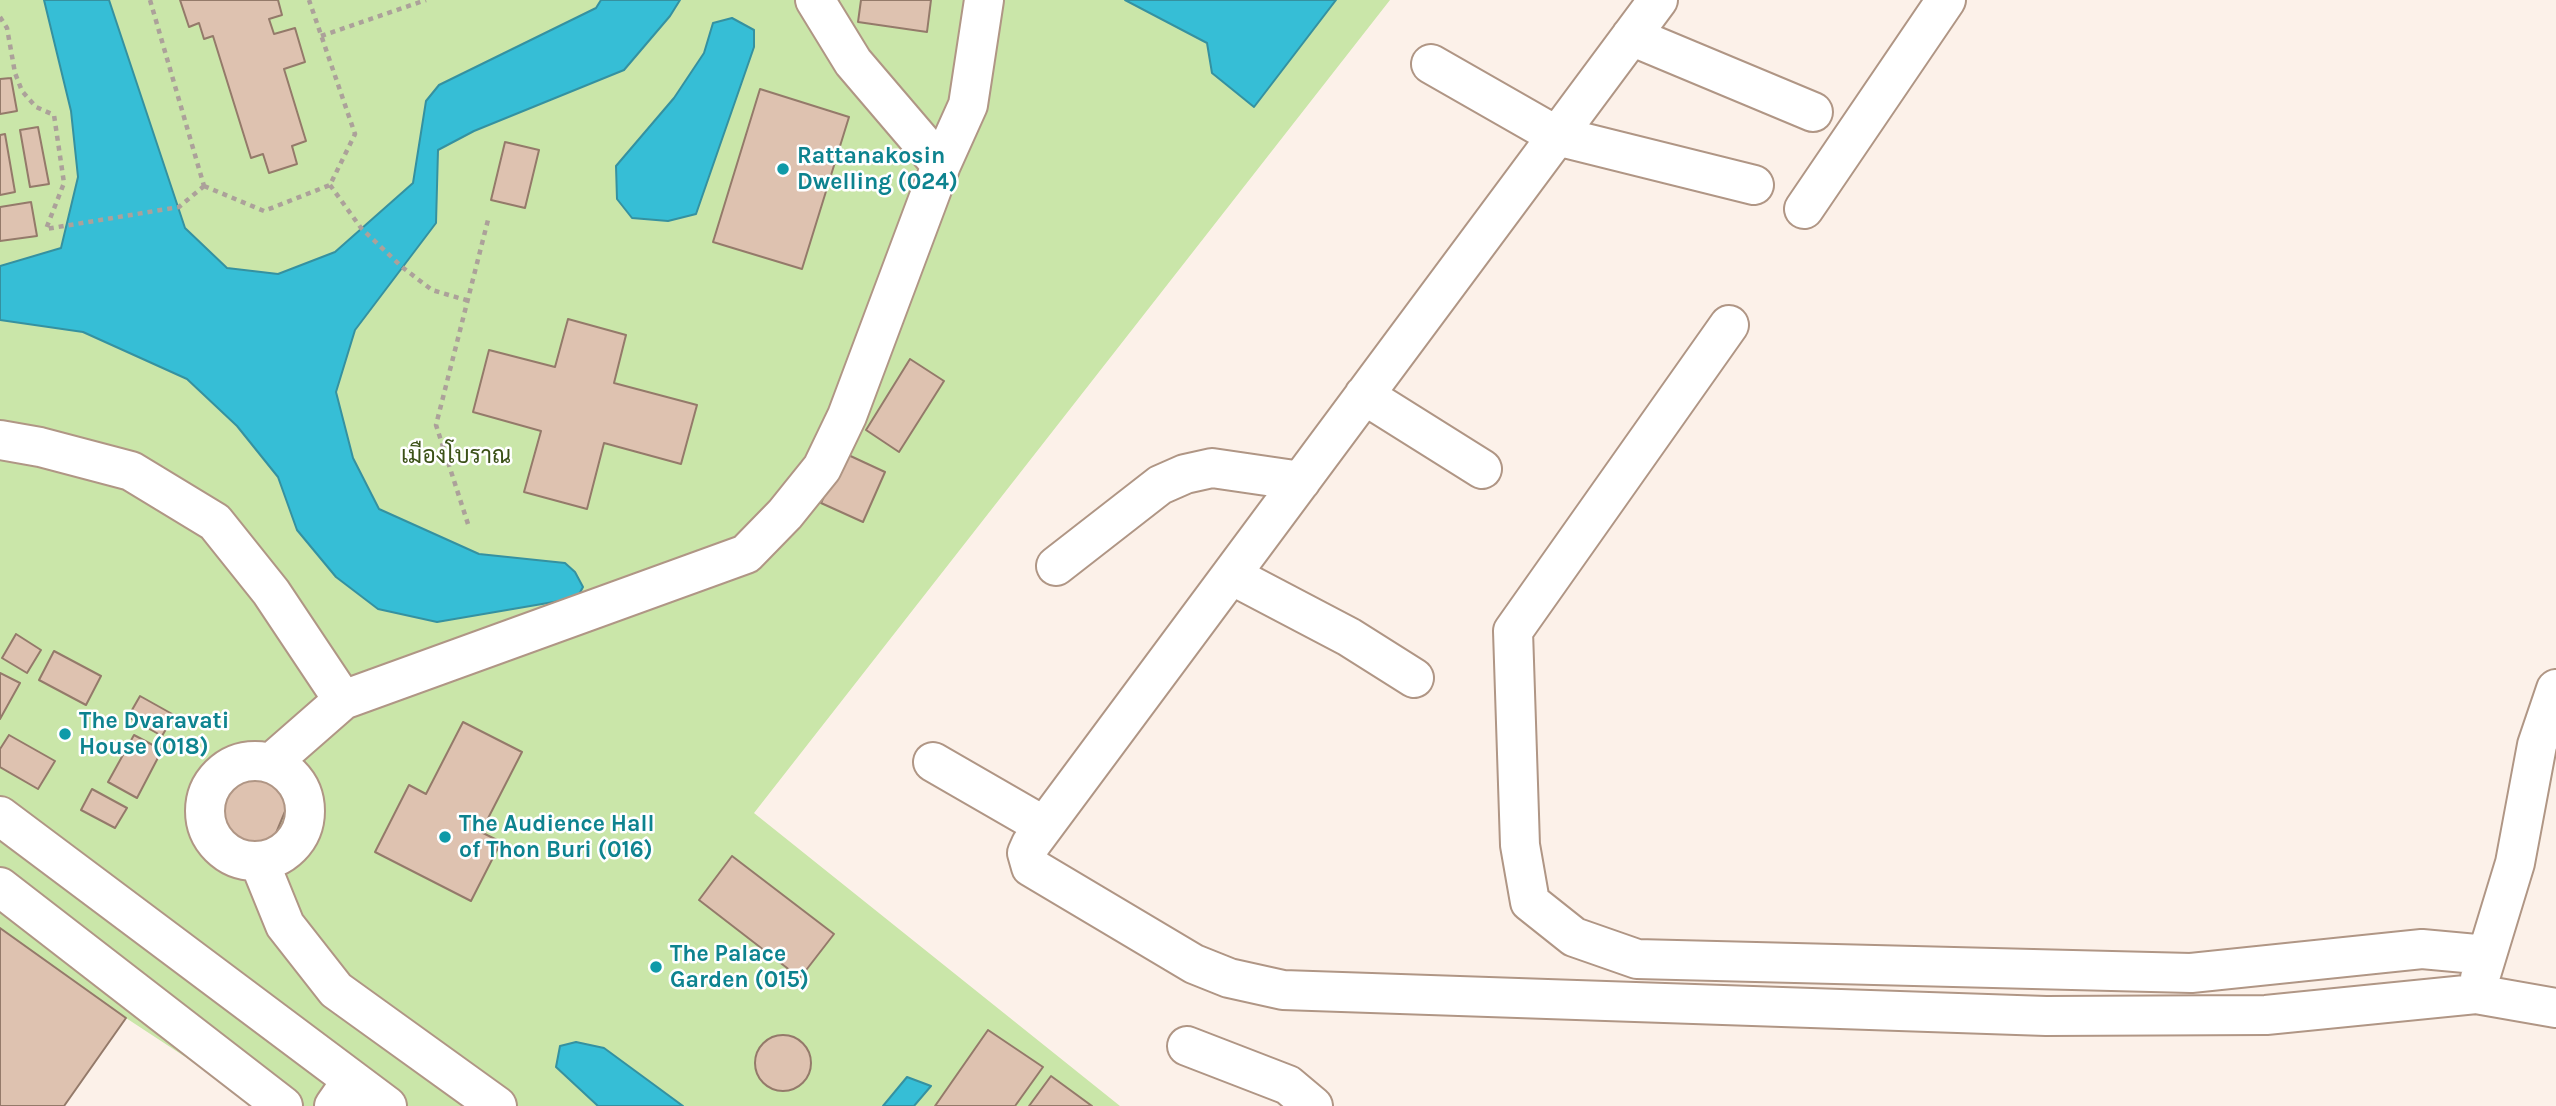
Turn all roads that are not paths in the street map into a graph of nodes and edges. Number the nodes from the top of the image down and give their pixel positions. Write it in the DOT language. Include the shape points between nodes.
graph roads {
  1 [pos="815,0"];
  2 [pos="984,0"];
  3 [pos="1658,0"];
  4 [pos="1946,0"];
  5 [pos="1631,36"];
  6 [pos="1432,64"];
  7 [pos="1813,112"];
  8 [pos="1557,136"];
  9 [pos="941,165"];
  10 [pos="1754,185"];
  11 [pos="1804,209"];
  12 [pos="1729,325"];
  13 [pos="1364,395"];
  14 [pos="0,440"];
  15 [pos="1482,469"];
  16 [pos="1301,481"];
  17 [pos="1056,566"];
  18 [pos="1231,575"];
  19 [pos="1414,678"];
  20 [pos="2556,689"];
  21 [pos="343,700"];
  22 [pos="271,762"];
  23 [pos="933,762"];
  24 [pos="0,816"];
  25 [pos="1044,826"];
  26 [pos="259,861"];
  27 [pos="0,887"];
  28 [pos="2487,955"];
  29 [pos="2476,994"];
  30 [pos="2556,1008"];
  31 [pos="1187,1046"];
  32 [pos="343,1093"];
  33 [pos="283,1106"];
  34 [pos="387,1106"];
  35 [pos="497,1106"];
  36 [pos="1313,1106"];
  1 -- 9 [label="street" via="853,62"];
  2 -- 9 [label="street" via="968,105"];
  3 -- 5 [label="street"];
  4 -- 11 [label="street"];
  5 -- 7 [label="street"];
  5 -- 8 [label="street"];
  6 -- 8 [label="street"];
  8 -- 10 [label="street"];
  8 -- 13 [label="street"];
  9 -- 21 [label="street" via="847,416 822,468 746,554"];
  12 -- 28 [label="street" via="1513,631 1520,845 1530,902 1574,937 1637,959 2191,973 2422,949"];
  13 -- 15 [label="street"];
  13 -- 16 [label="street"];
  14 -- 21 [label="street" via="131,471 215,522 271,592"];
  16 -- 17 [label="street" via="1212,468 1185,474 1160,485"];
  16 -- 18 [label="street"];
  18 -- 19 [label="street" via="1349,637"];
  18 -- 25 [label="street"];
  20 -- 28 [label="street" via="2537,745 2515,863"];
  21 -- 22 [label="street"];
  22 -- 26 [label="street" via="288,772 301,788 303,827 293,844 278,856"];
  22 -- 26 [label="street" via="233,765 218,777 205,814 210,833 222,849 239,859"];
  23 -- 25 [label="street"];
  24 -- 32 [label="street"];
  25 -- 29 [label="street" via="1027,853 1031,867 1194,964 1229,978 1283,990 2046,1016 2266,1015"];
  26 -- 35 [label="street" via="285,925 336,990"];
  27 -- 33 [label="street"];
  28 -- 29 [label="street"];
  29 -- 30 [label="street"];
  31 -- 36 [label="street" via="1288,1086"];
  32 -- 34 [label="street"];
}
